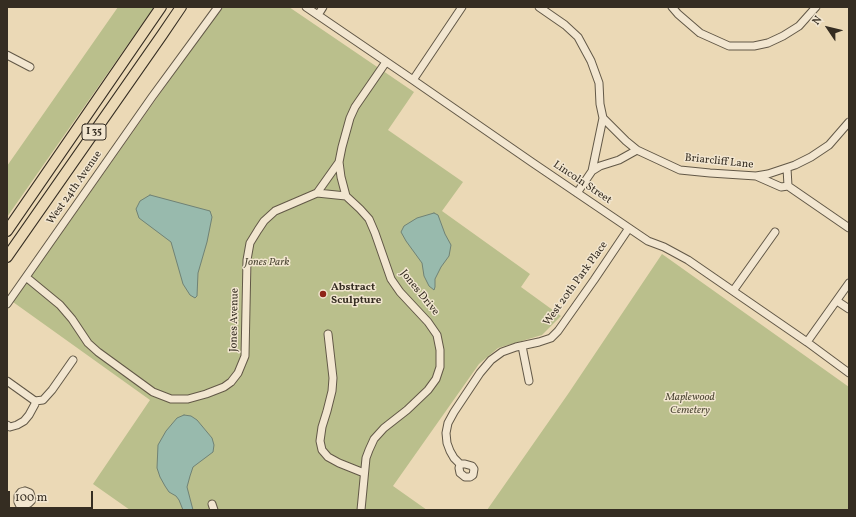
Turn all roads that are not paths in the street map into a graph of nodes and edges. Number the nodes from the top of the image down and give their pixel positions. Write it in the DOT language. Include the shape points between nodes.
graph roads {
  1 [pos="161,7"];
  2 [pos="181,7"];
  3 [pos="218,7"];
  4 [pos="306,7"];
  5 [pos="323,7"];
  6 [pos="462,7"];
  7 [pos="538,7"];
  8 [pos="672,7"];
  9 [pos="816,7"];
  10 [pos="318,15"];
  11 [pos="7,55"];
  12 [pos="386,62"];
  13 [pos="30,67"];
  14 [pos="413,80"];
  15 [pos="603,118"];
  16 [pos="849,122"];
  17 [pos="638,150"];
  18 [pos="339,162"];
  19 [pos="787,168"];
  20 [pos="592,171"];
  21 [pos="756,176"];
  22 [pos="788,186"];
  23 [pos="317,193"];
  24 [pos="578,193"];
  25 [pos="346,196"];
  26 [pos="630,228"];
  27 [pos="849,228"];
  28 [pos="7,231"];
  29 [pos="775,232"];
  30 [pos="7,257"];
  31 [pos="26,277"];
  32 [pos="849,283"];
  33 [pos="734,291"];
  34 [pos="837,301"];
  35 [pos="7,304"];
  36 [pos="849,310"];
  37 [pos="328,334"];
  38 [pos="807,342"];
  39 [pos="522,346"];
  40 [pos="73,360"];
  41 [pos="849,373"];
  42 [pos="7,381"];
  43 [pos="529,381"];
  44 [pos="35,401"];
  45 [pos="7,425"];
  46 [pos="460,464"];
  47 [pos="364,473"];
  48 [pos="361,510"];
  1 -- 28 [label="highway, I 35"];
  2 -- 30 [label="highway, I 35"];
  3 -- 31 [label="street, West 24th Avenue"];
  4 -- 10 [label="street, Lincoln Street"];
  5 -- 10 [label="street"];
  6 -- 14 [label="street"];
  7 -- 15 [label="street" via="566,25 578,37 599,83"];
  8 -- 9 [label="street" via="700,33 729,46 768,43 800,26"];
  10 -- 12 [label="street, Lincoln Street"];
  11 -- 13 [label="street"];
  12 -- 14 [label="street, Lincoln Street"];
  12 -- 18 [label="street" via="355,107"];
  14 -- 24 [label="street, Lincoln Street"];
  15 -- 17 [label="street, Briarcliff Lane"];
  15 -- 20 [label="street"];
  16 -- 19 [label="street" via="829,145 795,166"];
  17 -- 20 [label="street"];
  17 -- 21 [label="street, Briarcliff Lane" via="680,170"];
  18 -- 23 [label="street"];
  18 -- 25 [label="street"];
  19 -- 21 [label="street"];
  19 -- 22 [label="street"];
  20 -- 24 [label="street"];
  21 -- 22 [label="street, Briarcliff Lane" via="781,187"];
  22 -- 27 [label="street, Briarcliff Lane"];
  23 -- 25 [label="street"];
  23 -- 31 [label="street, Jones Avenue" via="275,212 264,221 250,243 247,260 245,356 231,382 206,394 188,399 171,399 153,392 88,343 60,305"];
  24 -- 26 [label="street, Lincoln Street"];
  25 -- 47 [label="street, Jones Drive" via="369,219 391,279 437,335 440,350 440,367 436,378 428,390 374,439 368,450"];
  26 -- 33 [label="street, Lincoln Street" via="648,241 688,260"];
  26 -- 39 [label="street, West 20th Park Place" via="558,331 551,338"];
  29 -- 33 [label="street"];
  31 -- 35 [label="street, West 24th Avenue"];
  32 -- 34 [label="street"];
  33 -- 38 [label="street, Lincoln Street"];
  34 -- 36 [label="street"];
  34 -- 38 [label="street"];
  37 -- 47 [label="street" via="333,378 328,411 322,427 322,450 328,457"];
  38 -- 41 [label="street, Lincoln Street"];
  39 -- 43 [label="street"];
  39 -- 46 [label="street, West 20th Park Place" via="502,352 491,360 448,423 446,443"];
  40 -- 44 [label="street" via="43,400"];
  42 -- 44 [label="street"];
  44 -- 45 [label="street" via="24,421 17,425"];
  47 -- 48 [label="street, Jones Drive"];
}
